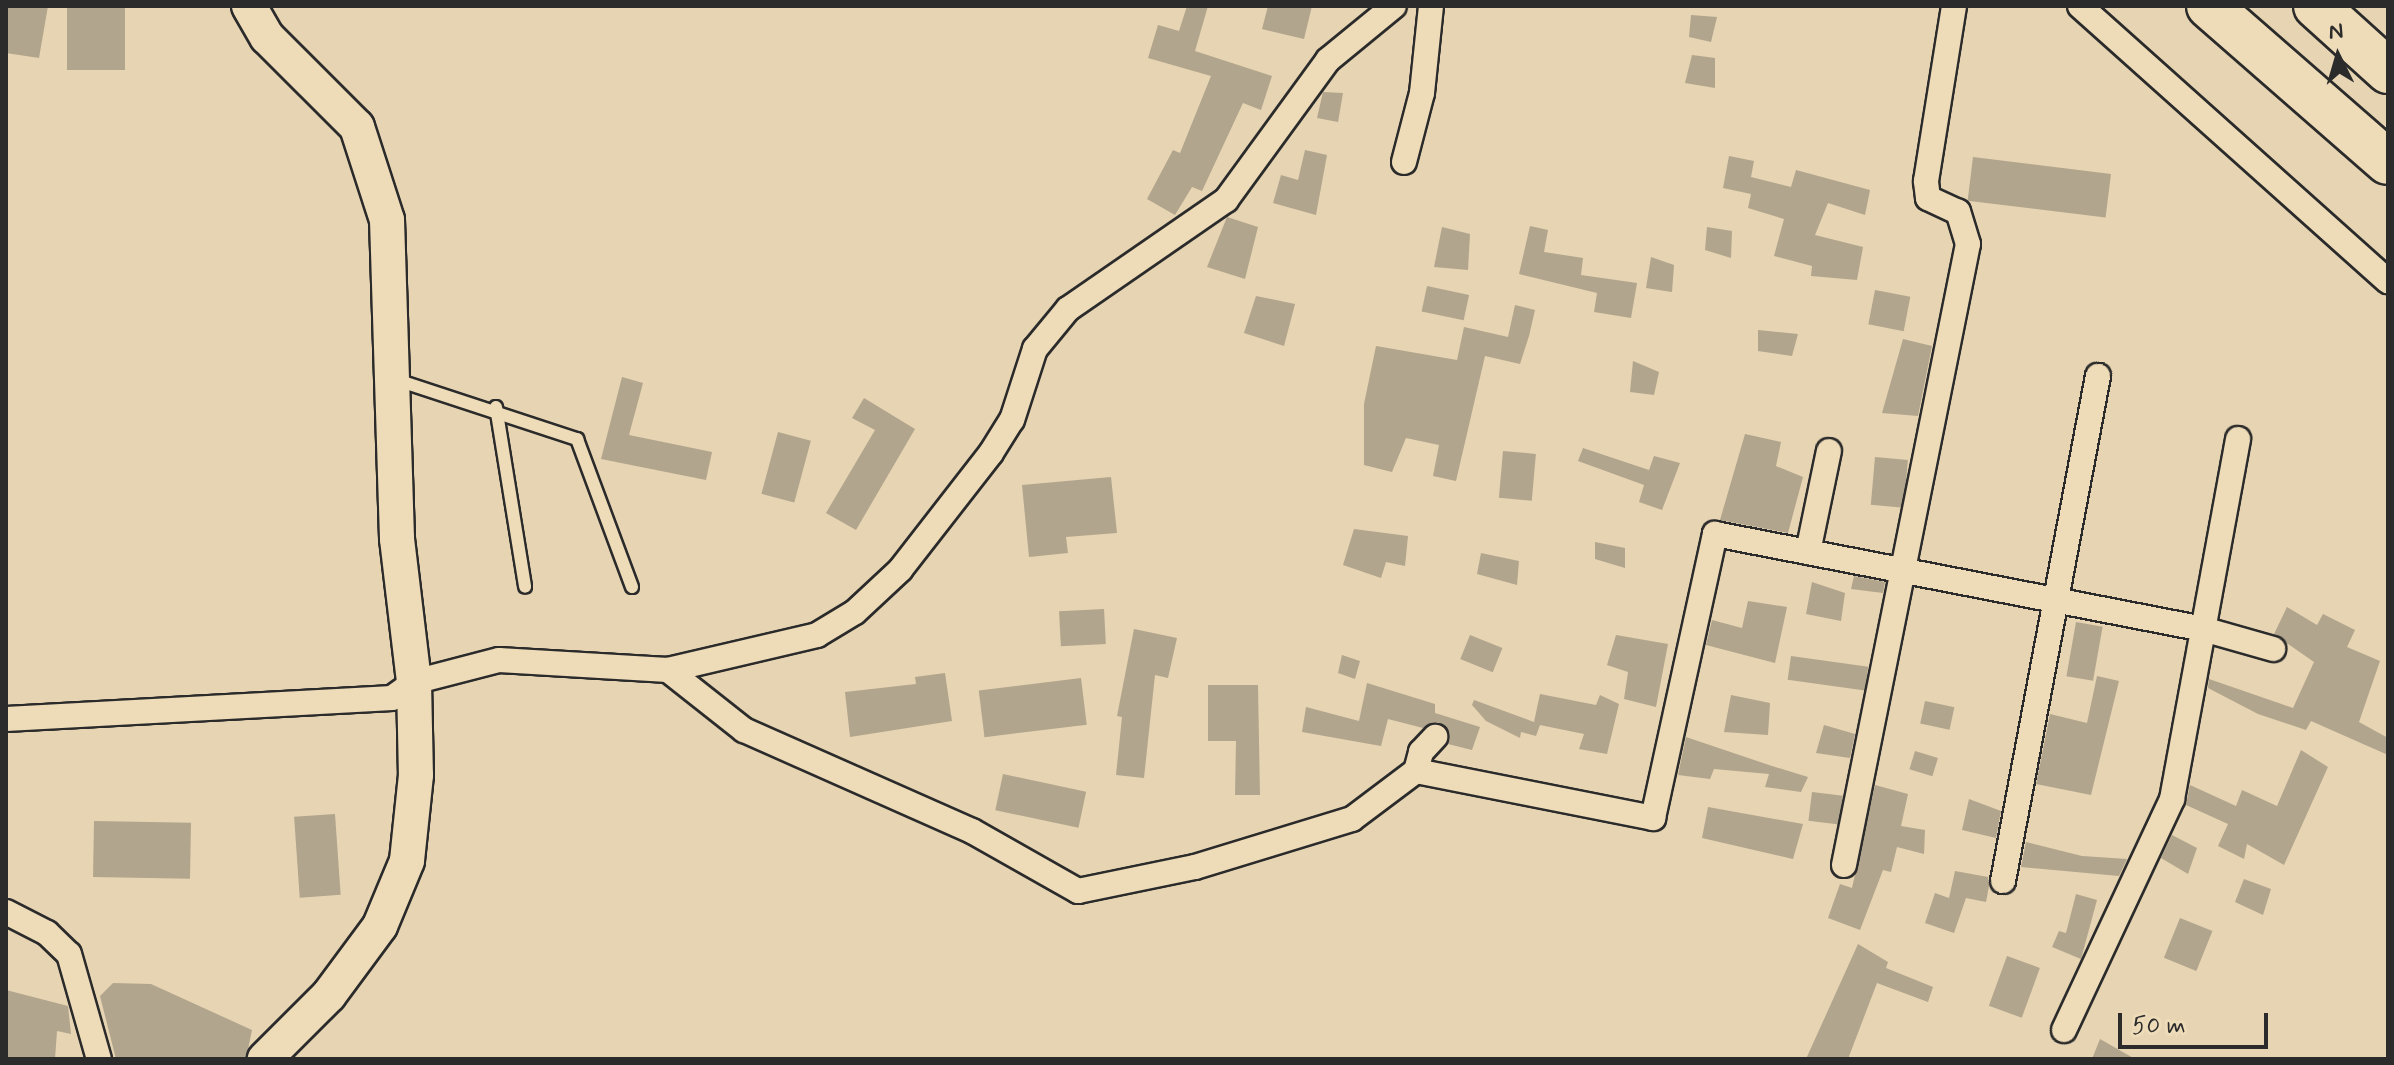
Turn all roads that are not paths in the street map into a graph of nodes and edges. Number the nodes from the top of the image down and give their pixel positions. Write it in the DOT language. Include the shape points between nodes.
graph roads {
  1 [pos="249,6"];
  2 [pos="1394,6"];
  3 [pos="1431,6"];
  4 [pos="1954,6"];
  5 [pos="2080,6"];
  6 [pos="2209,6"];
  7 [pos="2316,6"];
  8 [pos="2388,71"];
  9 [pos="1404,162"];
  10 [pos="2388,162"];
  11 [pos="2388,281"];
  12 [pos="2098,376"];
  13 [pos="394,379"];
  14 [pos="496,407"];
  15 [pos="2238,439"];
  16 [pos="1829,451"];
  17 [pos="1808,552"];
  18 [pos="1904,572"];
  19 [pos="525,587"];
  20 [pos="632,587"];
  21 [pos="2057,601"];
  22 [pos="2203,629"];
  23 [pos="2273,649"];
  24 [pos="668,670"];
  25 [pos="414,682"];
  26 [pos="6,719"];
  27 [pos="1435,737"];
  28 [pos="1416,771"];
  29 [pos="1844,865"];
  30 [pos="2003,881"];
  31 [pos="6,912"];
  32 [pos="2064,1030"];
  33 [pos="99,1059"];
  34 [pos="265,1059"];
  1 -- 13 [label="main road" via="267,37 349,115 364,139 391,254"];
  2 -- 24 [label="street" via="1371,18 1328,60 1226,200 1068,309 1035,349 1012,420 991,453 878,591 817,635"];
  3 -- 9 [label="street" via="1422,93"];
  4 -- 18 [label="street" via="1926,181 1928,198 1958,212 1968,244"];
  5 -- 11 [label="street"];
  6 -- 10 [label="highway"];
  7 -- 8 [label="highway"];
  12 -- 21 [label="street"];
  13 -- 14 [label="lane"];
  13 -- 25 [label="main road" via="397,539"];
  14 -- 19 [label="lane"];
  14 -- 20 [label="lane" via="577,439"];
  15 -- 22 [label="street"];
  16 -- 17 [label="street"];
  17 -- 18 [label="street"];
  17 -- 28 [label="street" via="1715,534 1653,818"];
  18 -- 21 [label="street"];
  18 -- 29 [label="street"];
  21 -- 22 [label="street"];
  21 -- 30 [label="street"];
  22 -- 23 [label="street"];
  22 -- 32 [label="street" via="2172,799"];
  24 -- 25 [label="street" via="499,660"];
  24 -- 28 [label="street" via="744,730 972,831 1078,891 1195,867 1352,819"];
  25 -- 26 [label="street" via="392,698"];
  25 -- 34 [label="main road" via="416,775 407,861 394,896 329,995"];
  27 -- 28 [label="street" via="1421,752"];
  31 -- 33 [label="street" via="47,933 69,954"];
}
